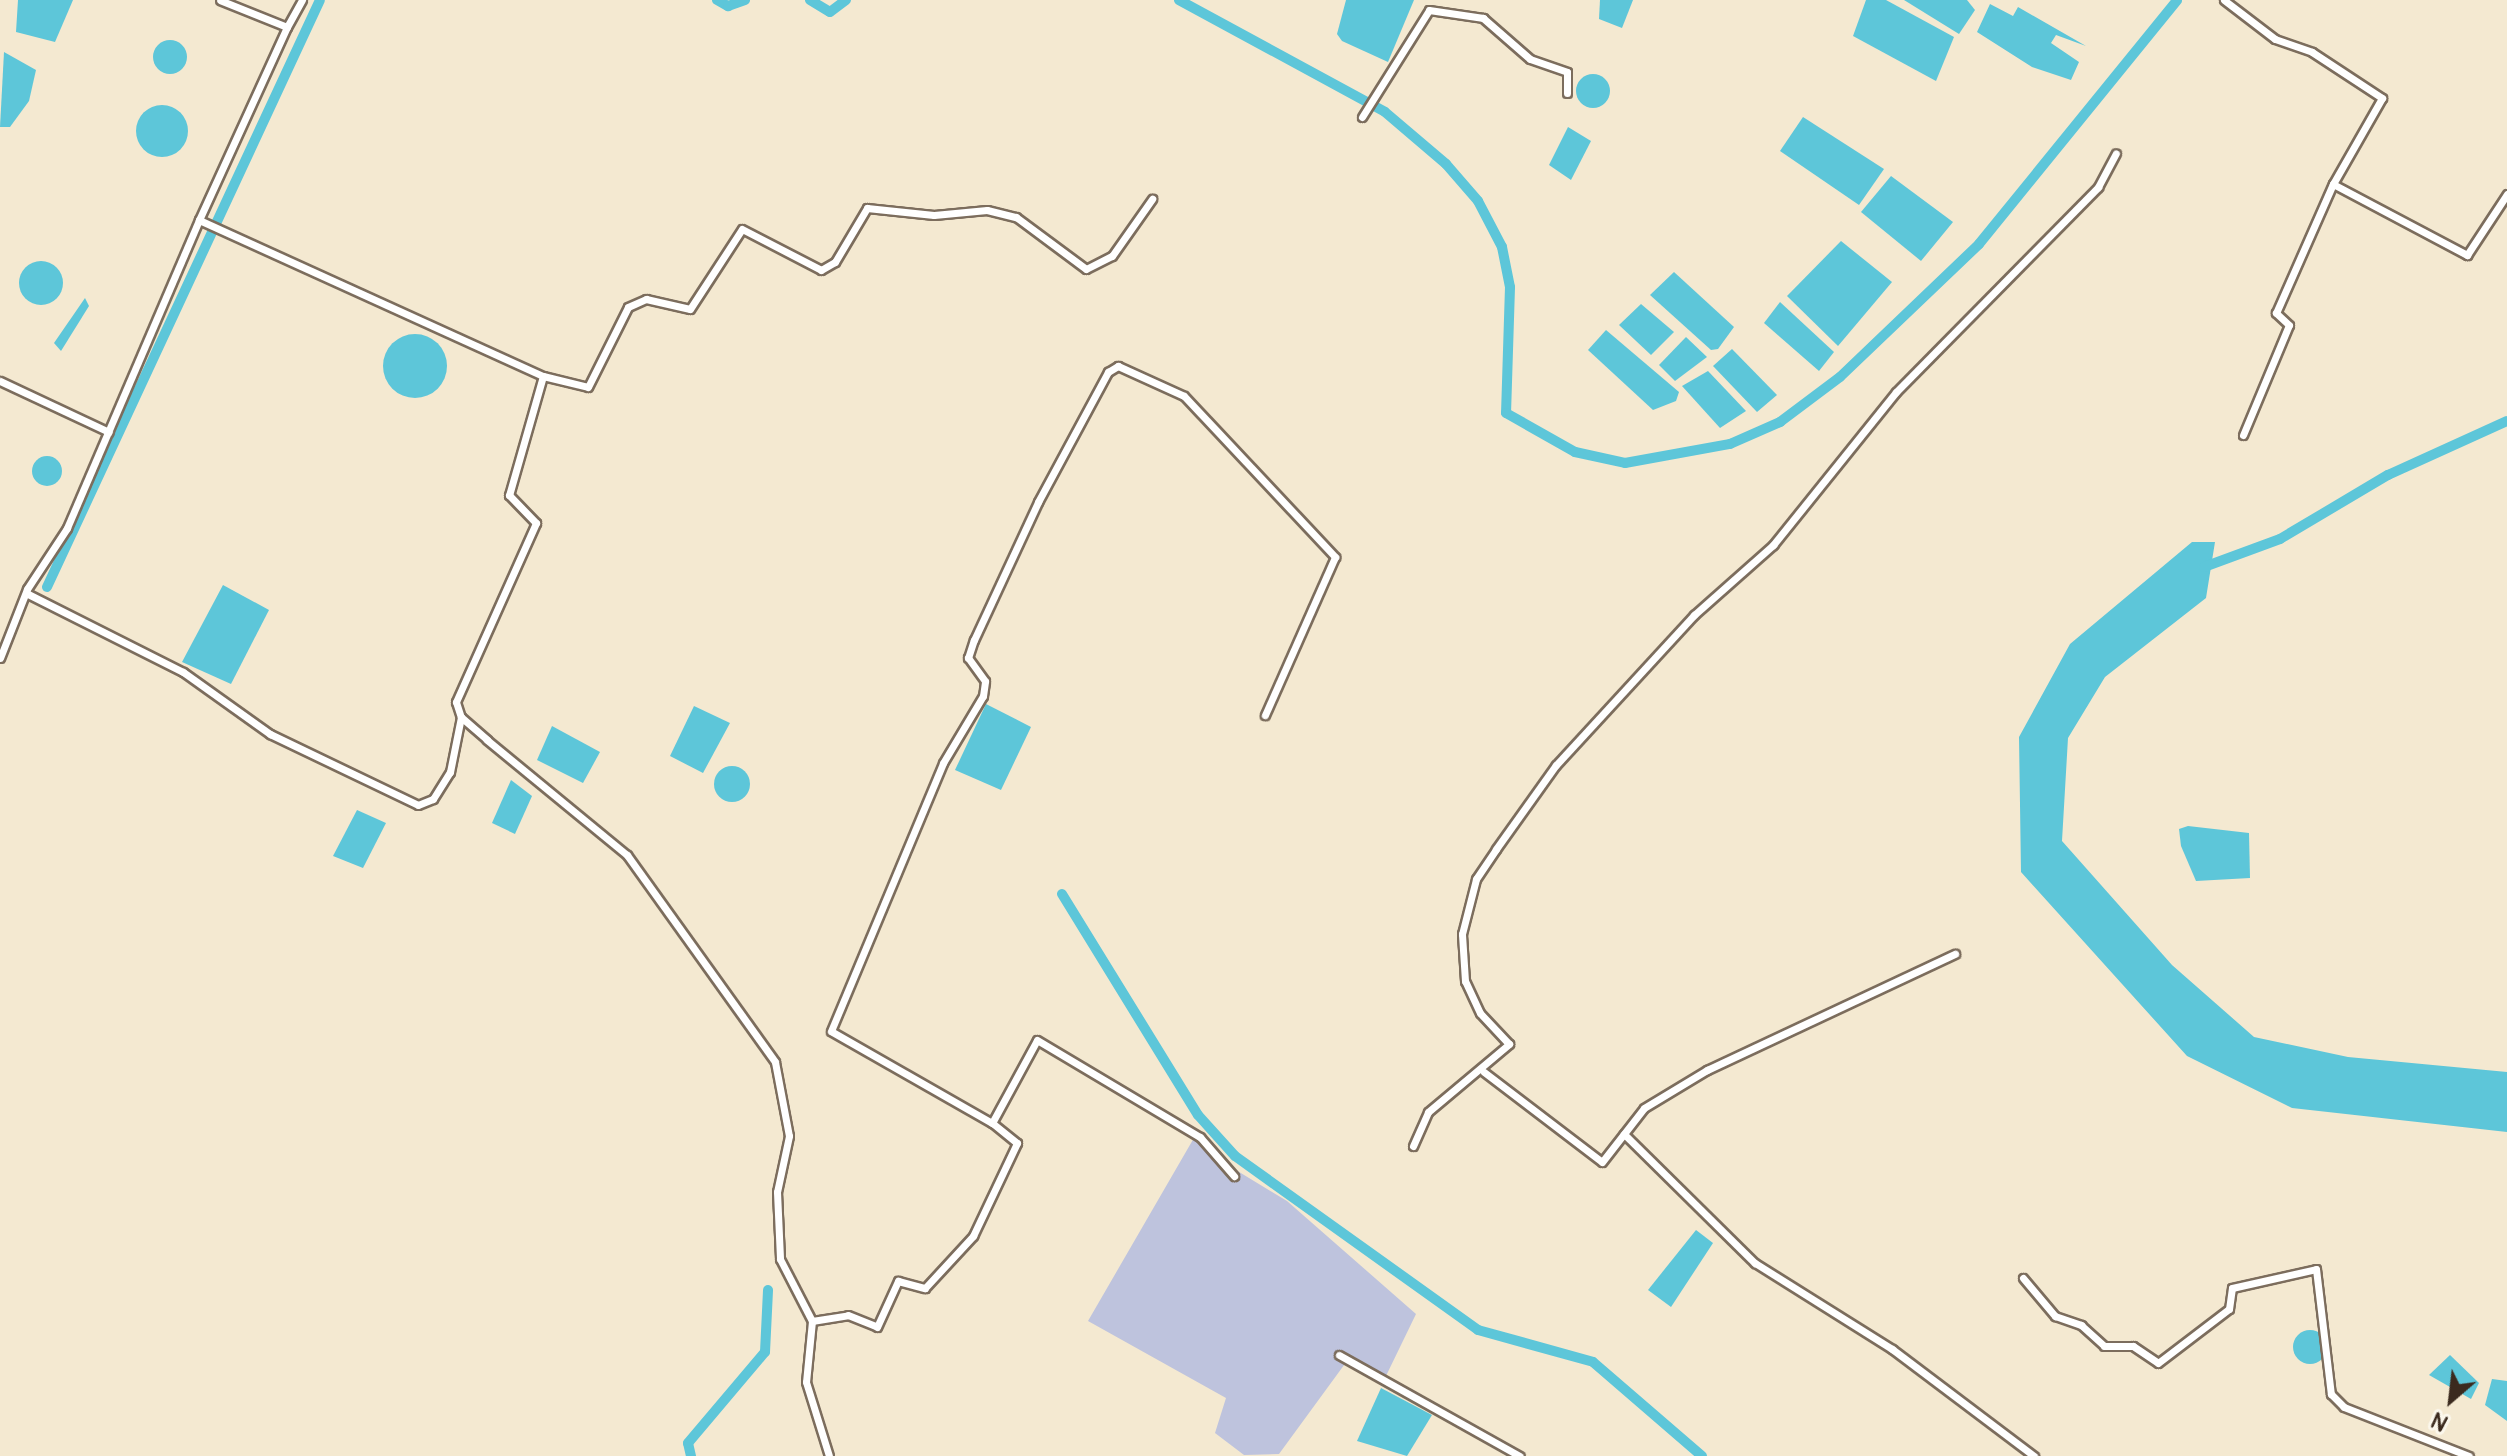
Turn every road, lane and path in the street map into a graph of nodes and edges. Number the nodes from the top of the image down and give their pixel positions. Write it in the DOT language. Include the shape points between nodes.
graph roads {
  1 [pos="220,0"];
  2 [pos="302,0"];
  3 [pos="2224,0"];
  4 [pos="287,27"];
  5 [pos="1567,93"];
  6 [pos="1362,117"];
  7 [pos="2116,153"];
  8 [pos="2333,184"];
  9 [pos="2507,194"];
  10 [pos="1152,199"];
  11 [pos="202,221"];
  12 [pos="543,376"];
  13 [pos="0,381"];
  14 [pos="109,432"];
  15 [pos="2243,435"];
  16 [pos="26,593"];
  17 [pos="0,658"];
  18 [pos="1265,715"];
  19 [pos="461,717"];
  20 [pos="1955,954"];
  21 [pos="1484,1072"];
  22 [pos="992,1123"];
  23 [pos="1624,1134"];
  24 [pos="1413,1146"];
  25 [pos="1234,1176"];
  26 [pos="2023,1278"];
  27 [pos="812,1321"];
  28 [pos="1339,1355"];
  29 [pos="831,1455"];
  30 [pos="1520,1456"];
  31 [pos="2034,1456"];
  32 [pos="2469,1456"];
  1 -- 4 [label="street"];
  2 -- 4 [label="street"];
  3 -- 8 [label="street" via="2275,39 2320,56 2382,98"];
  4 -- 11 [label="street"];
  5 -- 6 [label="street" via="1567,72 1530,59 1483,18 1452,9 1429,10 1383,91"];
  7 -- 21 [label="street" via="2098,187 1896,392 1773,545 1694,615 1556,765 1496,849 1476,879 1462,934 1465,981 1480,1013 1509,1044"];
  8 -- 9 [label="street" via="2467,255"];
  8 -- 15 [label="street" via="2276,313 2289,325"];
  10 -- 12 [label="street" via="1112,256 1086,269 1016,217 987,210 934,215 867,208 835,262 821,270 742,229 690,309 646,299 628,307 588,387"];
  11 -- 12 [label="street"];
  11 -- 14 [label="street"];
  12 -- 19 [label="street" via="509,495 536,523 456,702"];
  13 -- 14 [label="street"];
  14 -- 16 [label="street" via="67,528"];
  16 -- 17 [label="street"];
  16 -- 19 [label="street" via="195,679 270,734 418,805 433,799 450,772"];
  18 -- 22 [label="street" via="1335,557 1184,396 1118,366 1108,372 1038,502 974,640 968,658 985,681 983,696 943,763 831,1031"];
  19 -- 27 [label="street" via="627,855 775,1062 789,1136 777,1192 780,1259"];
  20 -- 23 [label="street" via="1707,1070 1644,1108"];
  21 -- 23 [label="street" via="1602,1162"];
  21 -- 24 [label="street" via="1428,1112"];
  22 -- 25 [label="street" via="1037,1040 1200,1137"];
  22 -- 27 [label="street" via="1017,1143 973,1236 925,1288 898,1281 877,1327 848,1315"];
  23 -- 31 [label="street" via="1755,1263 1892,1349"];
  26 -- 32 [label="street" via="2055,1316 2081,1325 2104,1346 2133,1346 2158,1363 2229,1309 2232,1288 2316,1269 2331,1394 2344,1407"];
  27 -- 29 [label="street" via="806,1382"];
  28 -- 30 [label="street"];
}
